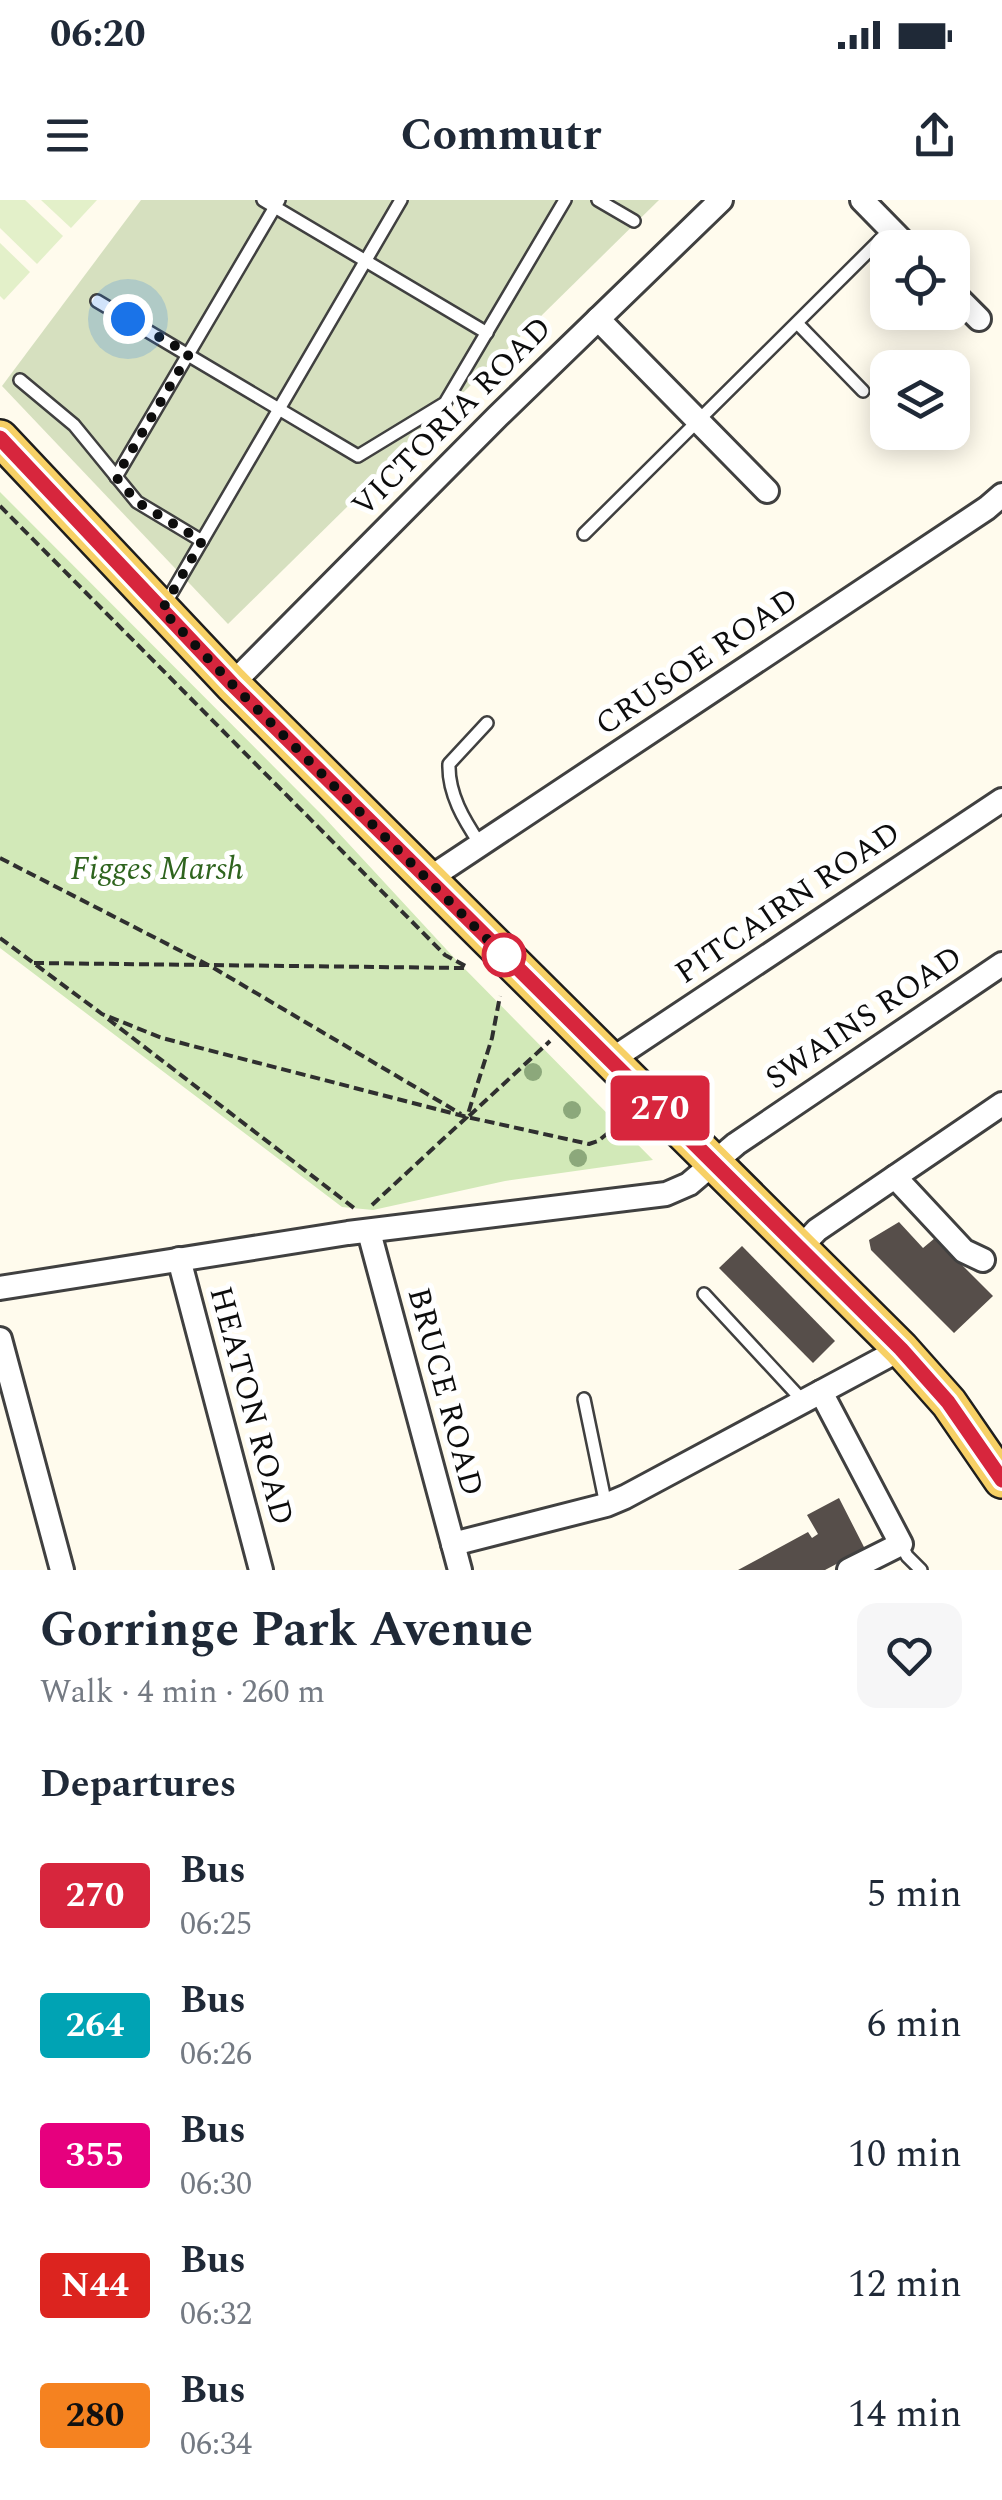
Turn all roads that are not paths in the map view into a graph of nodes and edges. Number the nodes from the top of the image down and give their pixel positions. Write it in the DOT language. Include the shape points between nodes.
graph roads {
  1 [pos="263,200"];
  2 [pos="401,200"];
  3 [pos="565,200"];
  4 [pos="598,200"];
  5 [pos="721,200"];
  6 [pos="862,200"];
  7 [pos="277,204"];
  8 [pos="634,221"];
  9 [pos="891,229"];
  10 [pos="364,262"];
  11 [pos="97,301"];
  12 [pos="970,310"];
  13 [pos="598,319"];
  14 [pos="979,319"];
  15 [pos="798,324"];
  16 [pos="487,333"];
  17 [pos="189,354"];
  18 [pos="20,380"];
  19 [pos="863,391"];
  20 [pos="279,407"];
  21 [pos="698,420"];
  22 [pos="0,438"];
  23 [pos="116,477"];
  24 [pos="768,492"];
  25 [pos="1002,495"];
  26 [pos="584,534"];
  27 [pos="202,541"];
  28 [pos="162,610"];
  29 [pos="232,684"];
  30 [pos="486,722"];
  31 [pos="1002,800"];
  32 [pos="480,844"];
  33 [pos="427,880"];
  34 [pos="1002,964"];
  35 [pos="611,1060"];
  36 [pos="1002,1104"];
  37 [pos="715,1161"];
  38 [pos="894,1177"];
  39 [pos="369,1232"];
  40 [pos="801,1246"];
  41 [pos="179,1259"];
  42 [pos="982,1260"];
  43 [pos="0,1288"];
  44 [pos="704,1294"];
  45 [pos="0,1338"];
  46 [pos="901,1349"];
  47 [pos="812,1397"];
  48 [pos="584,1398"];
  49 [pos="1002,1480"];
  50 [pos="606,1505"];
  51 [pos="453,1544"];
  52 [pos="901,1544"];
  53 [pos="62,1570"];
  54 [pos="261,1570"];
  55 [pos="460,1570"];
  56 [pos="849,1570"];
  57 [pos="921,1570"];
  1 -- 7 [label="lane"];
  2 -- 10 [label="lane"];
  3 -- 16 [label="lane"];
  4 -- 8 [label="lane"];
  5 -- 13 [label="street, VICTORIA ROAD"];
  6 -- 9 [label="street"];
  7 -- 10 [label="lane"];
  7 -- 17 [label="lane"];
  9 -- 15 [label="lane"];
  10 -- 16 [label="lane"];
  10 -- 20 [label="lane"];
  11 -- 17 [label="lane"];
  12 -- 14 [label="street"];
  13 -- 21 [label="street"];
  13 -- 29 [label="street, VICTORIA ROAD"];
  15 -- 19 [label="lane"];
  15 -- 21 [label="lane"];
  16 -- 20 [label="lane" via="444,402 358,456"];
  17 -- 20 [label="lane"];
  17 -- 23 [label="lane"];
  18 -- 23 [label="lane" via="74,425"];
  20 -- 27 [label="lane"];
  21 -- 24 [label="street"];
  21 -- 26 [label="lane"];
  22 -- 28 [label="main road"];
  23 -- 27 [label="lane" via="137,502"];
  25 -- 32 [label="street, CRUSOE ROAD"];
  27 -- 28 [label="lane"];
  28 -- 29 [label="main road"];
  29 -- 33 [label="main road"];
  30 -- 32 [label="lane" via="448,764 458,808"];
  31 -- 35 [label="street, PITCAIRN ROAD"];
  32 -- 33 [label="street, CRUSOE ROAD"];
  33 -- 35 [label="main road"];
  34 -- 37 [label="street, SWAINS ROAD"];
  35 -- 37 [label="main road"];
  36 -- 38 [label="street"];
  37 -- 39 [label="street, SWAINS ROAD" via="666,1194"];
  37 -- 40 [label="main road"];
  38 -- 40 [label="street"];
  38 -- 42 [label="street" via="964,1251"];
  39 -- 41 [label="street, SWAINS ROAD"];
  39 -- 51 [label="street, BRUCE ROAD"];
  40 -- 46 [label="main road"];
  41 -- 43 [label="street, SWAINS ROAD"];
  41 -- 54 [label="street, HEATON ROAD"];
  44 -- 47 [label="lane" via="789,1382"];
  45 -- 53 [label="street"];
  46 -- 47 [label="street"];
  46 -- 49 [label="main road"];
  47 -- 50 [label="street"];
  47 -- 52 [label="street"];
  48 -- 50 [label="lane"];
  50 -- 51 [label="street"];
  51 -- 55 [label="street, BRUCE ROAD"];
  52 -- 56 [label="street"];
  52 -- 57 [label="lane"];
}
